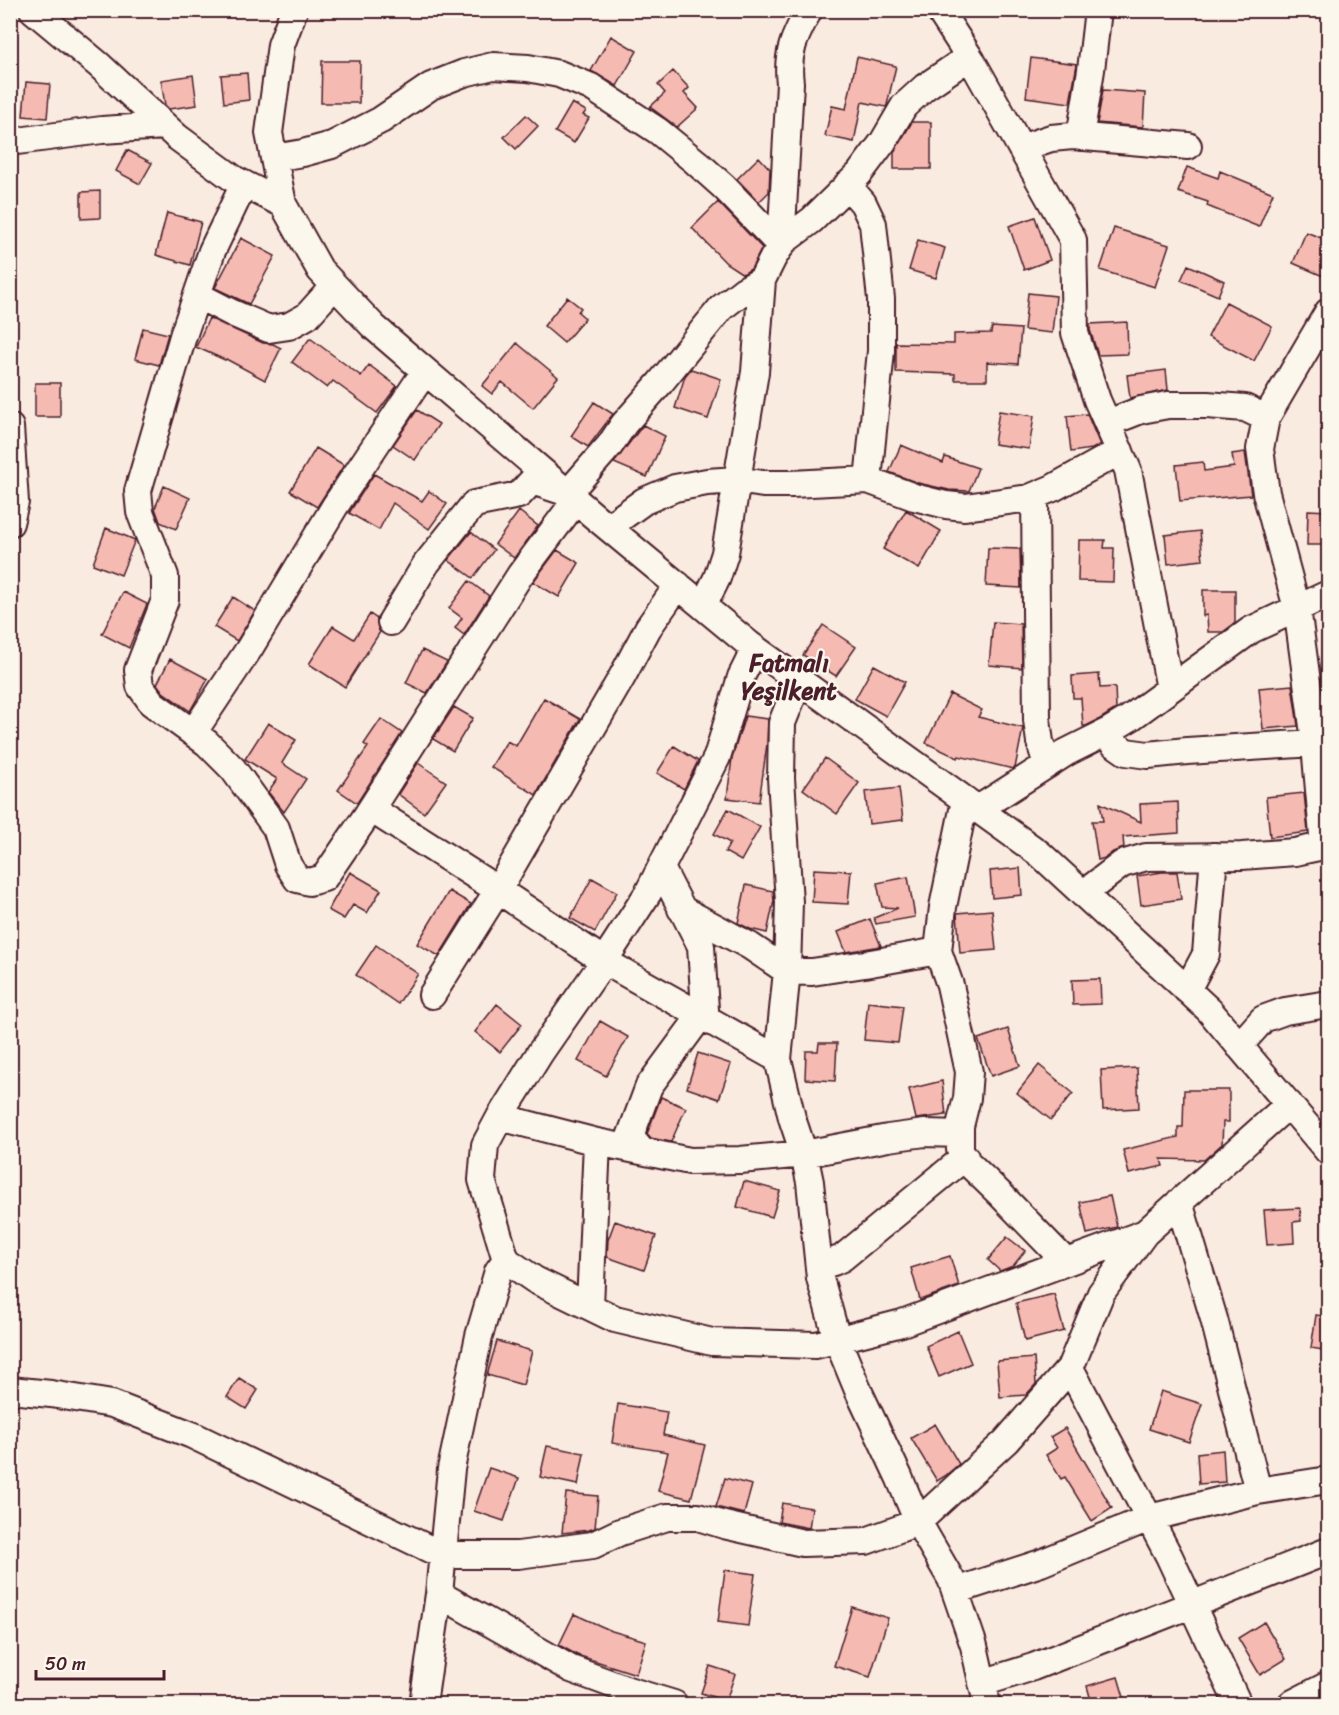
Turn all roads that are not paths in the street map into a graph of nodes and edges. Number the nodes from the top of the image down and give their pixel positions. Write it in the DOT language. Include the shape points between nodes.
graph roads {
  1 [pos="33,10"];
  2 [pos="294,10"];
  3 [pos="809,10"];
  4 [pos="939,10"];
  5 [pos="1098,10"];
  6 [pos="969,57"];
  7 [pos="164,126"];
  8 [pos="1080,137"];
  9 [pos="10,142"];
  10 [pos="1188,146"];
  11 [pos="1021,148"];
  12 [pos="274,158"];
  13 [pos="244,184"];
  14 [pos="847,185"];
  15 [pos="283,204"];
  16 [pos="781,246"];
  17 [pos="762,280"];
  18 [pos="334,286"];
  19 [pos="197,295"];
  20 [pos="1329,312"];
  21 [pos="425,371"];
  22 [pos="1266,417"];
  23 [pos="1108,423"];
  24 [pos="10,427"];
  25 [pos="1120,451"];
  26 [pos="737,480"];
  27 [pos="868,480"];
  28 [pos="572,496"];
  29 [pos="1035,496"];
  30 [pos="10,523"];
  31 [pos="608,526"];
  32 [pos="678,585"];
  33 [pos="1329,594"];
  34 [pos="703,606"];
  35 [pos="1297,608"];
  36 [pos="391,622"];
  37 [pos="755,649"];
  38 [pos="799,680"];
  39 [pos="1170,689"];
  40 [pos="1107,732"];
  41 [pos="193,733"];
  42 [pos="1315,743"];
  43 [pos="1047,765"];
  44 [pos="972,805"];
  45 [pos="371,809"];
  46 [pos="1326,845"];
  47 [pos="1214,856"];
  48 [pos="661,868"];
  49 [pos="498,890"];
  50 [pos="648,893"];
  51 [pos="1083,894"];
  52 [pos="683,910"];
  53 [pos="938,951"];
  54 [pos="604,961"];
  55 [pos="787,971"];
  56 [pos="1187,990"];
  57 [pos="432,995"];
  58 [pos="1329,1004"];
  59 [pos="701,1016"];
  60 [pos="1239,1046"];
  61 [pos="778,1059"];
  62 [pos="1289,1104"];
  63 [pos="500,1117"];
  64 [pos="597,1142"];
  65 [pos="962,1146"];
  66 [pos="641,1150"];
  67 [pos="1329,1151"];
  68 [pos="804,1154"];
  69 [pos="1179,1202"];
  70 [pos="1145,1233"];
  71 [pos="506,1260"];
  72 [pos="1066,1262"];
  73 [pos="819,1266"];
  74 [pos="590,1306"];
  75 [pos="837,1339"];
  76 [pos="1070,1368"];
  77 [pos="10,1390"];
  78 [pos="1329,1480"];
  79 [pos="1258,1491"];
  80 [pos="1149,1518"];
  81 [pos="918,1522"];
  82 [pos="1329,1551"];
  83 [pos="442,1555"];
  84 [pos="955,1591"];
  85 [pos="439,1594"];
  86 [pos="1191,1604"];
  87 [pos="1329,1684"];
  88 [pos="985,1694"];
  89 [pos="423,1704"];
  90 [pos="674,1704"];
  91 [pos="1238,1704"];
  92 [pos="1291,1704"];
  1 -- 7 [label="street"];
  2 -- 12 [label="street" via="281,45 269,133"];
  3 -- 16 [label="street" via="795,36 788,66"];
  4 -- 6 [label="street"];
  5 -- 8 [label="street"];
  6 -- 11 [label="street"];
  6 -- 14 [label="street" via="904,106 883,142"];
  7 -- 9 [label="street"];
  7 -- 13 [label="street"];
  8 -- 10 [label="street"];
  8 -- 11 [label="street" via="1051,138"];
  11 -- 23 [label="street" via="1073,240 1075,333"];
  12 -- 15 [label="street"];
  12 -- 16 [label="street" via="332,145 381,120 431,86 464,73 493,66 528,68 591,87 658,131 717,181"];
  13 -- 15 [label="street"];
  13 -- 19 [label="street" via="212,251"];
  14 -- 16 [label="street"];
  14 -- 27 [label="street" via="873,224 881,299 881,351"];
  15 -- 18 [label="street" via="320,270"];
  16 -- 17 [label="street"];
  17 -- 26 [label="street" via="754,372"];
  17 -- 28 [label="street" via="721,308 624,424"];
  18 -- 19 [label="street" via="307,316 289,326 269,329"];
  18 -- 21 [label="street"];
  19 -- 41 [label="street" via="138,491 140,512 165,576 165,600 138,670 140,686 152,703"];
  20 -- 22 [label="street"];
  21 -- 28 [label="street"];
  21 -- 41 [label="street"];
  22 -- 23 [label="street" via="1245,408 1168,405"];
  22 -- 35 [label="street" via="1260,449 1266,493"];
  23 -- 25 [label="street"];
  24 -- 30 [label="street" via="15,502"];
  25 -- 29 [label="street"];
  25 -- 39 [label="street" via="1128,470"];
  26 -- 27 [label="street" via="773,484"];
  26 -- 31 [label="street" via="675,488 644,501"];
  26 -- 34 [label="street" via="725,553"];
  27 -- 29 [label="street" via="914,497 965,507"];
  28 -- 31 [label="street"];
  28 -- 36 [label="street" via="532,481 519,495 474,504 426,564"];
  28 -- 45 [label="street"];
  29 -- 43 [label="street" via="1037,720"];
  31 -- 32 [label="street"];
  32 -- 34 [label="street"];
  32 -- 49 [label="street" via="648,628"];
  33 -- 35 [label="street"];
  34 -- 37 [label="street"];
  35 -- 39 [label="street" via="1251,630"];
  35 -- 42 [label="street"];
  37 -- 38 [label="street"];
  37 -- 48 [label="street" via="741,677 717,757"];
  38 -- 44 [label="street"];
  38 -- 55 [label="street" via="782,723 781,778 789,902"];
  39 -- 40 [label="street"];
  40 -- 42 [label="street" via="1113,743 1126,752 1149,755"];
  40 -- 43 [label="street"];
  41 -- 45 [label="street" via="233,769 276,828 297,879 309,882 324,878"];
  42 -- 46 [label="street"];
  43 -- 44 [label="street"];
  44 -- 51 [label="street" via="1040,854"];
  44 -- 53 [label="street" via="942,907"];
  45 -- 49 [label="street"];
  46 -- 47 [label="street" via="1285,853"];
  47 -- 51 [label="street" via="1146,857 1122,864"];
  47 -- 56 [label="street" via="1206,954"];
  48 -- 50 [label="street"];
  48 -- 52 [label="street"];
  49 -- 54 [label="street"];
  49 -- 57 [label="street"];
  50 -- 52 [label="street"];
  50 -- 54 [label="street"];
  51 -- 56 [label="street"];
  52 -- 55 [label="street"];
  52 -- 59 [label="street" via="701,946 705,1010"];
  53 -- 55 [label="street" via="812,972"];
  53 -- 65 [label="street" via="950,985 969,1072 960,1126"];
  54 -- 59 [label="street"];
  54 -- 63 [label="street"];
  55 -- 61 [label="street"];
  56 -- 60 [label="street"];
  58 -- 60 [label="street" via="1263,1019"];
  59 -- 61 [label="street"];
  59 -- 66 [label="street" via="649,1086 630,1137"];
  60 -- 62 [label="street"];
  61 -- 68 [label="street"];
  62 -- 67 [label="street"];
  62 -- 69 [label="street"];
  63 -- 64 [label="street"];
  63 -- 71 [label="street" via="485,1145 482,1180"];
  64 -- 66 [label="street"];
  64 -- 74 [label="street"];
  65 -- 68 [label="street" via="925,1133"];
  65 -- 72 [label="street" via="968,1162"];
  65 -- 73 [label="street" via="842,1258"];
  66 -- 68 [label="street" via="690,1161"];
  68 -- 73 [label="street"];
  69 -- 70 [label="street"];
  69 -- 79 [label="street"];
  70 -- 72 [label="street"];
  70 -- 76 [label="street" via="1101,1293"];
  71 -- 74 [label="street" via="535,1280"];
  71 -- 83 [label="street" via="498,1271 476,1347 451,1469"];
  72 -- 75 [label="street" via="902,1323"];
  73 -- 75 [label="street"];
  74 -- 75 [label="street" via="615,1319 712,1342 816,1345"];
  75 -- 81 [label="street"];
  76 -- 80 [label="street"];
  76 -- 81 [label="street" via="1006,1441"];
  77 -- 83 [label="street" via="112,1404 192,1435"];
  78 -- 79 [label="street"];
  79 -- 80 [label="street"];
  80 -- 84 [label="street" via="1041,1563"];
  80 -- 86 [label="street"];
  81 -- 83 [label="street" via="866,1541 803,1543 698,1517 667,1517 593,1545 518,1555"];
  81 -- 84 [label="street"];
  82 -- 86 [label="street"];
  83 -- 85 [label="street"];
  84 -- 88 [label="street"];
  85 -- 89 [label="street"];
  85 -- 90 [label="street" via="571,1669"];
  86 -- 88 [label="street" via="1033,1668"];
  86 -- 91 [label="street"];
  87 -- 92 [label="street"];
}
